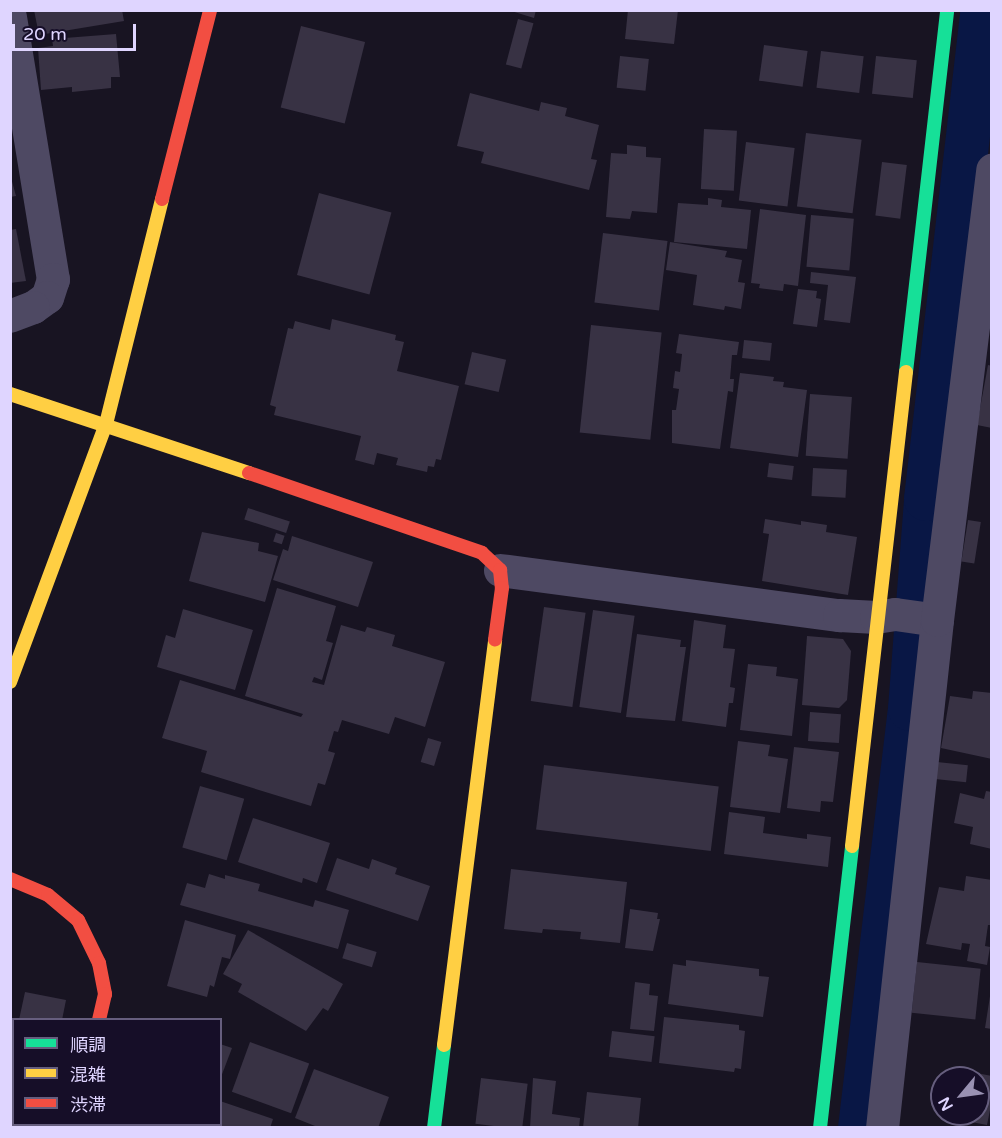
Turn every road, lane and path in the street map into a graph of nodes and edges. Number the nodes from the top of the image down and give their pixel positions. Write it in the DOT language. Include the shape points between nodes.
graph roads {
  1 [pos="210,10"];
  2 [pos="947,10"];
  3 [pos="10,17"];
  4 [pos="992,170"];
  5 [pos="10,316"];
  6 [pos="10,394"];
  7 [pos="106,424"];
  8 [pos="500,570"];
  9 [pos="886,616"];
  10 [pos="932,619"];
  11 [pos="10,682"];
  12 [pos="10,879"];
  13 [pos="99,1018"];
  14 [pos="434,1128"];
  15 [pos="820,1128"];
  16 [pos="882,1128"];
  1 -- 7 [label="street"];
  2 -- 9 [label="street"];
  3 -- 5 [label="street" via="53,279 47,297"];
  4 -- 10 [label="street"];
  6 -- 7 [label="street"];
  7 -- 8 [label="street" via="482,554"];
  7 -- 11 [label="street"];
  8 -- 9 [label="street" via="839,615"];
  8 -- 14 [label="street" via="502,588"];
  9 -- 10 [label="street"];
  9 -- 15 [label="street"];
  10 -- 16 [label="street"];
  12 -- 13 [label="street" via="48,895 78,920 99,963 105,994"];
}
